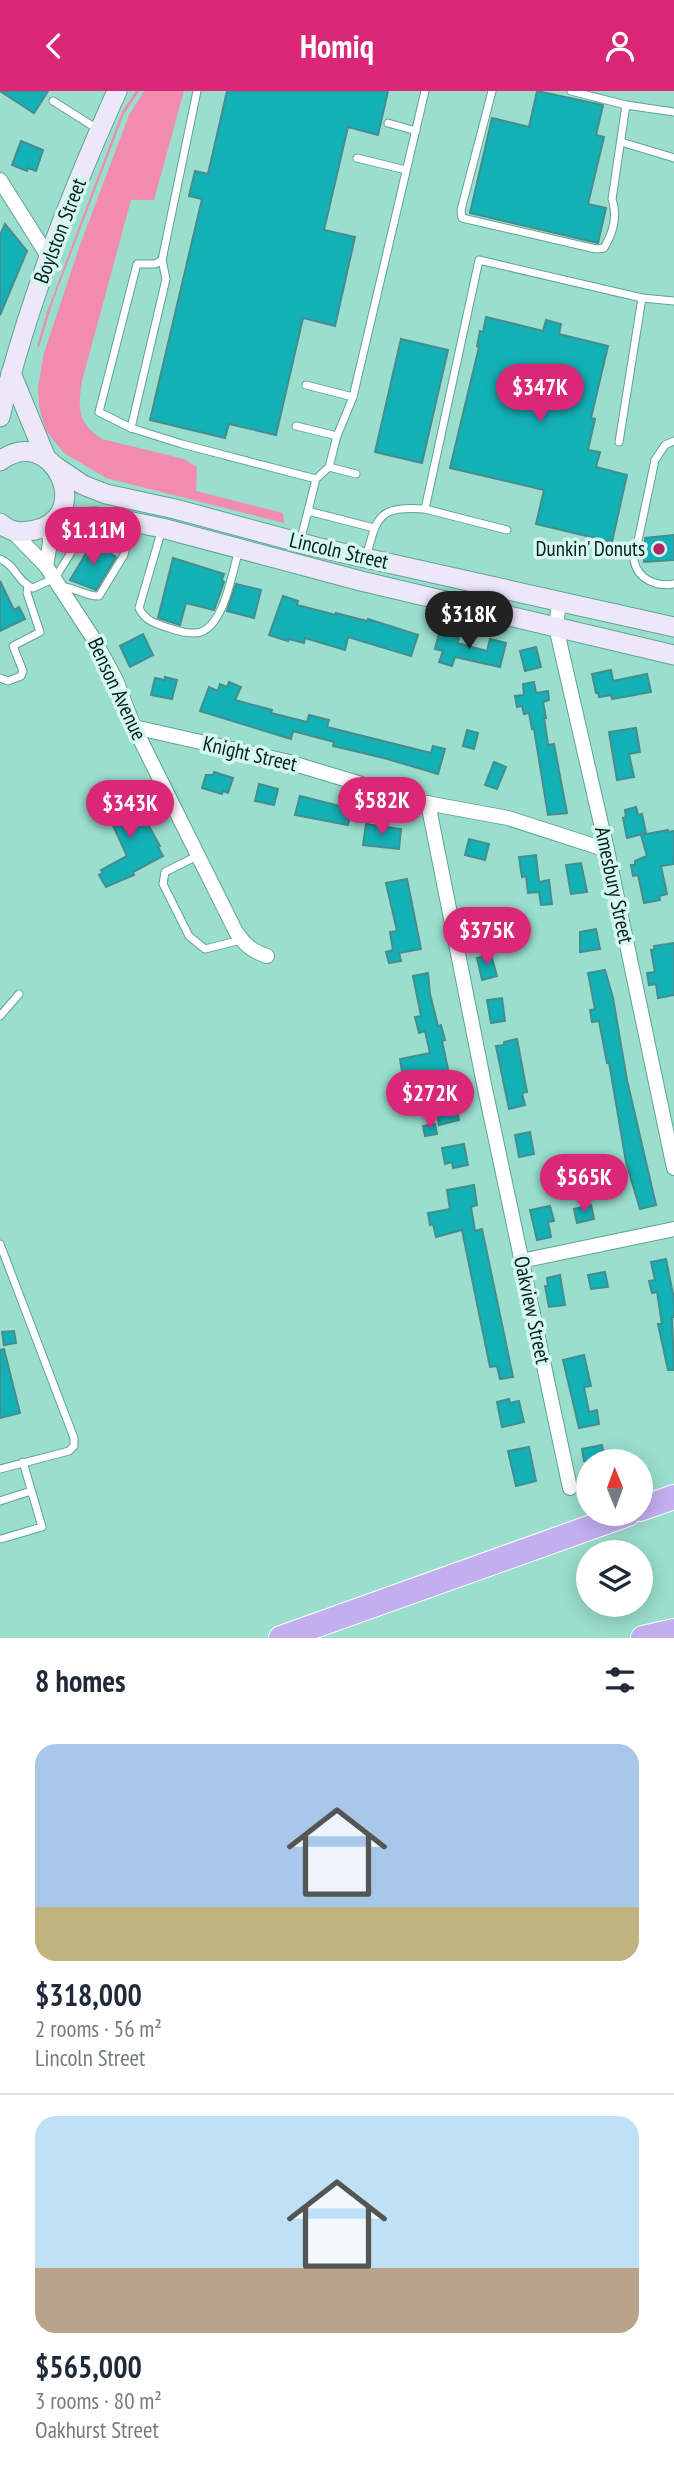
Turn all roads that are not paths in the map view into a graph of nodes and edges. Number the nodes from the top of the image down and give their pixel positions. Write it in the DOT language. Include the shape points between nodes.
graph roads {
  1 [pos="117,91"];
  2 [pos="197,91"];
  3 [pos="425,91"];
  4 [pos="492,91"];
  5 [pos="571,91"];
  6 [pos="53,101"];
  7 [pos="626,105"];
  8 [pos="674,112"];
  9 [pos="388,123"];
  10 [pos="99,130"];
  11 [pos="416,131"];
  12 [pos="621,142"];
  13 [pos="357,158"];
  14 [pos="674,158"];
  15 [pos="406,170"];
  16 [pos="0,180"];
  17 [pos="49,258"];
  18 [pos="162,260"];
  19 [pos="642,298"];
  20 [pos="674,301"];
  21 [pos="5,372"];
  22 [pos="306,385"];
  23 [pos="353,397"];
  24 [pos="0,417"];
  25 [pos="296,426"];
  26 [pos="131,428"];
  27 [pos="337,436"];
  28 [pos="674,441"];
  29 [pos="619,442"];
  30 [pos="0,461"];
  31 [pos="49,461"];
  32 [pos="329,467"];
  33 [pos="356,474"];
  34 [pos="316,479"];
  35 [pos="425,509"];
  36 [pos="308,511"];
  37 [pos="52,522"];
  38 [pos="132,522"];
  39 [pos="5,528"];
  40 [pos="162,528"];
  41 [pos="374,529"];
  42 [pos="506,530"];
  43 [pos="77,543"];
  44 [pos="300,543"];
  45 [pos="239,548"];
  46 [pos="366,558"];
  47 [pos="0,559"];
  48 [pos="294,564"];
  49 [pos="53,576"];
  50 [pos="361,581"];
  51 [pos="674,584"];
  52 [pos="28,586"];
  53 [pos="559,603"];
  54 [pos="556,627"];
  55 [pos="674,627"];
  56 [pos="674,655"];
  57 [pos="0,678"];
  58 [pos="134,727"];
  59 [pos="428,803"];
  60 [pos="607,850"];
  61 [pos="197,856"];
  62 [pos="241,939"];
  63 [pos="267,955"];
  64 [pos="19,994"];
  65 [pos="0,1016"];
  66 [pos="674,1168"];
  67 [pos="674,1229"];
  68 [pos="0,1244"];
  69 [pos="521,1261"];
  70 [pos="23,1462"];
  71 [pos="0,1469"];
  72 [pos="570,1488"];
  73 [pos="31,1490"];
  74 [pos="674,1497"];
  75 [pos="0,1501"];
  76 [pos="653,1504"];
  77 [pos="594,1526"];
  78 [pos="1,1539"];
  79 [pos="674,1631"];
  80 [pos="281,1638"];
  81 [pos="643,1638"];
  1 -- 10 [label="main road, Boylston Street"];
  2 -- 18 [label="lane"];
  3 -- 11 [label="lane"];
  4 -- 12 [label="lane" via="462,218 604,248 613,233 612,199"];
  5 -- 7 [label="lane"];
  6 -- 10 [label="lane"];
  7 -- 8 [label="lane"];
  7 -- 12 [label="lane"];
  9 -- 11 [label="lane"];
  10 -- 17 [label="main road, Boylston Street"];
  11 -- 15 [label="lane"];
  12 -- 14 [label="lane"];
  13 -- 15 [label="lane"];
  15 -- 23 [label="lane"];
  16 -- 17 [label="street"];
  17 -- 21 [label="main road, Boylston Street"];
  18 -- 26 [label="lane" via="166,279"];
  18 -- 26 [label="lane" via="137,264 99,412"];
  19 -- 20 [label="lane"];
  19 -- 29 [label="lane"];
  19 -- 35 [label="lane" via="479,260"];
  21 -- 24 [label="main road, Boylston Street"];
  21 -- 31 [label="main road"];
  22 -- 23 [label="lane"];
  23 -- 27 [label="lane"];
  25 -- 27 [label="lane"];
  26 -- 34 [label="lane"];
  27 -- 32 [label="lane"];
  28 -- 51 [label="lane" via="665,445 655,460 634,560 643,577 657,584"];
  30 -- 31 [label="main road" via="31,452"];
  31 -- 37 [label="main road" via="60,471 65,488 63,506"];
  31 -- 44 [label="main road, Lincoln Street" via="83,485 106,494"];
  32 -- 33 [label="lane"];
  32 -- 34 [label="lane"];
  34 -- 36 [label="lane"];
  35 -- 41 [label="lane" via="391,510"];
  35 -- 42 [label="lane"];
  36 -- 41 [label="lane"];
  36 -- 44 [label="lane"];
  37 -- 38 [label="main road, Lincoln Street" via="95,517"];
  37 -- 39 [label="main road, Lincoln Street" via="27,532"];
  37 -- 49 [label="street"];
  38 -- 40 [label="main road, Lincoln Street"];
  38 -- 49 [label="lane" via="124,555 99,596"];
  39 -- 49 [label="street, Benson Avenue"];
  40 -- 45 [label="main road, Lincoln Street"];
  40 -- 45 [label="lane" via="139,608 154,624 185,633 213,625"];
  41 -- 46 [label="lane"];
  43 -- 49 [label="lane"];
  44 -- 46 [label="main road, Lincoln Street"];
  44 -- 48 [label="main road"];
  45 -- 48 [label="main road, Lincoln Street"];
  46 -- 50 [label="main road"];
  46 -- 53 [label="main road, Lincoln Street"];
  47 -- 52 [label="lane"];
  48 -- 50 [label="main road, Lincoln Street"];
  49 -- 52 [label="lane" via="33,588"];
  49 -- 58 [label="street, Benson Avenue" via="116,680"];
  50 -- 54 [label="main road, Lincoln Street"];
  52 -- 57 [label="lane" via="40,632 13,646 22,676 8,681"];
  53 -- 54 [label="street, Amesbury Street"];
  53 -- 55 [label="main road, Lincoln Street"];
  54 -- 56 [label="main road, Lincoln Street"];
  54 -- 60 [label="street, Amesbury Street"];
  58 -- 59 [label="street, Knight Street" via="285,761"];
  58 -- 61 [label="street, Benson Avenue"];
  59 -- 60 [label="street, Knight Street" via="508,818"];
  59 -- 69 [label="street, Oakview Street"];
  60 -- 66 [label="street, Amesbury Street"];
  61 -- 62 [label="street, Benson Avenue"];
  61 -- 62 [label="lane" via="166,872 163,884 189,936 205,949"];
  62 -- 63 [label="street"];
  64 -- 65 [label="lane"];
  67 -- 69 [label="street"];
  68 -- 70 [label="lane" via="74,1438 69,1451"];
  69 -- 72 [label="street, Oakview Street"];
  70 -- 71 [label="lane"];
  70 -- 73 [label="lane"];
  73 -- 75 [label="lane"];
  73 -- 78 [label="lane" via="43,1527"];
  74 -- 76 [label="highway"];
  77 -- 80 [label="highway"];
  79 -- 81 [label="highway"];
}
